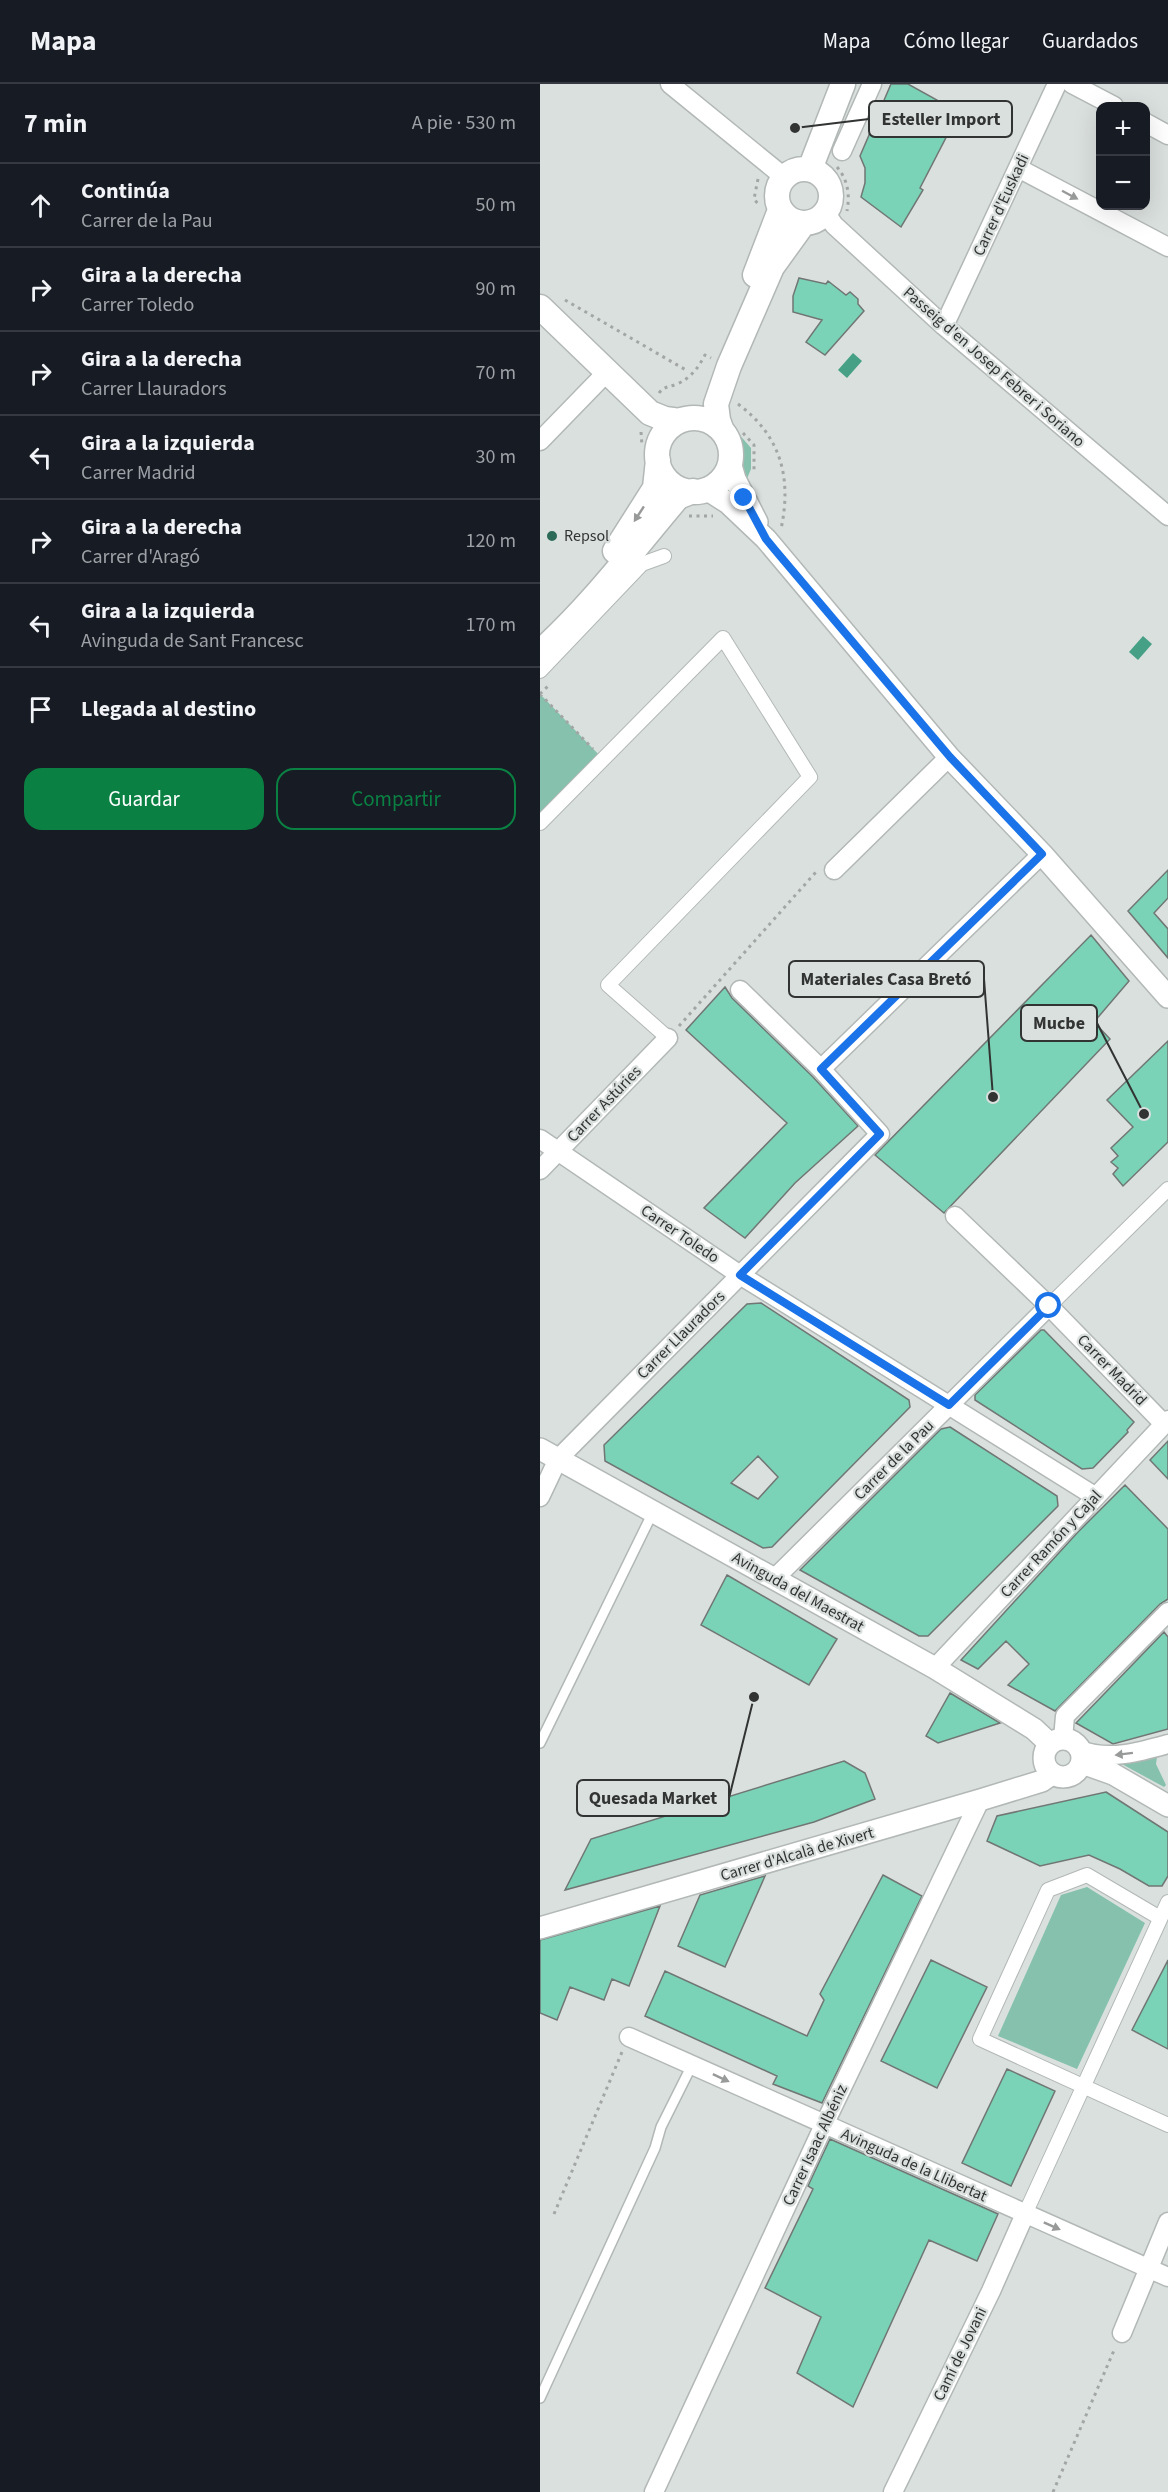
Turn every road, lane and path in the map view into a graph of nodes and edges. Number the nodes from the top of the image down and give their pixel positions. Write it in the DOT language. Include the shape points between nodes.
graph roads {
  1 [pos="670,84"];
  2 [pos="843,84"];
  3 [pos="872,84"];
  4 [pos="1057,84"];
  5 [pos="1072,84"];
  6 [pos="1106,102"];
  7 [pos="1150,125"];
  8 [pos="1168,135"];
  9 [pos="842,151"];
  10 [pos="1018,168"];
  11 [pos="810,169"];
  12 [pos="750,172"];
  13 [pos="784,177"];
  14 [pos="771,212"];
  15 [pos="826,213"];
  16 [pos="803,224"];
  17 [pos="1168,247"];
  18 [pos="551,303"];
  19 [pos="944,326"];
  20 [pos="716,361"];
  21 [pos="686,370"];
  22 [pos="607,372"];
  23 [pos="738,404"];
  24 [pos="648,412"];
  25 [pos="684,420"];
  26 [pos="730,429"];
  27 [pos="540,441"];
  28 [pos="653,450"];
  29 [pos="730,462"];
  30 [pos="753,477"];
  31 [pos="700,490"];
  32 [pos="666,510"];
  33 [pos="1166,511"];
  34 [pos="722,517"];
  35 [pos="773,535"];
  36 [pos="664,556"];
  37 [pos="540,635"];
  38 [pos="540,652"];
  39 [pos="540,671"];
  40 [pos="556,677"];
  41 [pos="540,694"];
  42 [pos="950,757"];
  43 [pos="603,759"];
  44 [pos="540,823"];
  45 [pos="1042,854"];
  46 [pos="834,870"];
  47 [pos="740,990"];
  48 [pos="1168,997"];
  49 [pos="668,1038"];
  50 [pos="821,1069"];
  51 [pos="540,1139"];
  52 [pos="559,1151"];
  53 [pos="540,1170"];
  54 [pos="1168,1189"];
  55 [pos="955,1216"];
  56 [pos="740,1275"];
  57 [pos="1049,1306"];
  58 [pos="949,1405"];
  59 [pos="1166,1422"];
  60 [pos="549,1454"];
  61 [pos="540,1497"];
  62 [pos="1096,1497"];
  63 [pos="653,1512"];
  64 [pos="774,1579"];
  65 [pos="1168,1612"];
  66 [pos="934,1668"];
  67 [pos="540,1743"];
  68 [pos="1168,1744"];
  69 [pos="1069,1749"];
  70 [pos="1052,1774"];
  71 [pos="980,1800"];
  72 [pos="1168,1806"];
  73 [pos="1168,1902"];
  74 [pos="1160,1918"];
  75 [pos="540,1928"];
  76 [pos="629,2037"];
  77 [pos="692,2065"];
  78 [pos="1083,2087"];
  79 [pos="824,2125"];
  80 [pos="1168,2125"];
  81 [pos="554,2214"];
  82 [pos="1025,2214"];
  83 [pos="1168,2222"];
  84 [pos="1150,2269"];
  85 [pos="1168,2277"];
  86 [pos="1122,2333"];
  87 [pos="540,2398"];
  88 [pos="654,2492"];
  89 [pos="893,2492"];
  90 [pos="1053,2492"];
  1 -- 13 [label="street"];
  2 -- 11 [label="main road"];
  3 -- 9 [label="street"];
  4 -- 10 [label="street, Carrer d'Euskadi"];
  5 -- 6 [label="street"];
  7 -- 8 [label="street"];
  10 -- 17 [label="street, one-way"];
  10 -- 19 [label="street, Carrer d'Euskadi"];
  11 -- 13 [label="main road"];
  11 -- 15 [label="main road" via="830,187 832,196"];
  12 -- 14 [label="path" via="758,179 754,199"];
  13 -- 14 [label="main road"];
  14 -- 16 [label="main road"];
  14 -- 20 [label="main road" via="761,262"];
  15 -- 16 [label="main road"];
  15 -- 19 [label="street, Passeig d'en Josep Febrer i Soriano" via="834,225"];
  16 -- 26 [label="main road" via="772,267 729,366 716,404 717,420"];
  18 -- 21 [label="path"];
  18 -- 22 [label="main road"];
  19 -- 33 [label="street, Passeig d'en Josep Febrer i Soriano"];
  20 -- 24 [label="path" via="705,355 696,372 679,384 662,389"];
  20 -- 25 [label="main road" via="700,398"];
  22 -- 24 [label="main road"];
  22 -- 27 [label="street"];
  23 -- 35 [label="path" via="754,416 782,463 786,503"];
  24 -- 25 [label="main road" via="665,419"];
  24 -- 28 [label="main road"];
  24 -- 28 [label="path" via="639,423"];
  25 -- 26 [label="main road" via="711,422"];
  25 -- 28 [label="main road" via="667,430"];
  26 -- 29 [label="main road"];
  26 -- 30 [label="path" via="754,445"];
  28 -- 31 [label="main road" via="670,482 685,490"];
  28 -- 37 [label="main road, one-way" via="654,488 649,498 612,556"];
  29 -- 31 [label="main road" via="722,479"];
  29 -- 35 [label="street" via="735,479"];
  31 -- 32 [label="main road" via="678,497"];
  31 -- 35 [label="street" via="728,503"];
  32 -- 34 [label="path" via="682,523 687,516"];
  32 -- 38 [label="main road" via="615,575"];
  35 -- 42 [label="street"];
  36 -- 39 [label="street" via="642,564"];
  40 -- 41 [label="path"];
  41 -- 43 [label="path"];
  42 -- 45 [label="street"];
  42 -- 46 [label="street"];
  43 -- 44 [label="street"];
  43 -- 49 [label="street" via="723,638 810,777 608,985"];
  45 -- 48 [label="street"];
  45 -- 50 [label="street"];
  46 -- 49 [label="path" via="826,861"];
  47 -- 50 [label="street"];
  49 -- 52 [label="street, Carrer Astúries"];
  50 -- 56 [label="street, Carrer Llauradors" via="880,1134"];
  51 -- 52 [label="street, Carrer Toledo"];
  52 -- 53 [label="street, Carrer Astúries"];
  52 -- 56 [label="street, Carrer Toledo"];
  54 -- 57 [label="street, Carrer de la Pau"];
  55 -- 57 [label="street, Carrer Madrid"];
  56 -- 58 [label="street, Carrer Toledo"];
  56 -- 60 [label="street, Carrer Llauradors"];
  57 -- 58 [label="street, Carrer de la Pau"];
  57 -- 59 [label="street, Carrer Madrid"];
  58 -- 62 [label="street, Carrer Toledo"];
  58 -- 64 [label="street, Carrer de la Pau"];
  59 -- 62 [label="street, Carrer Ramón y Cajal"];
  60 -- 61 [label="street, Carrer Llauradors"];
  60 -- 63 [label="street, Avinguda del Maestrat"];
  62 -- 66 [label="street, Carrer Ramón y Cajal"];
  63 -- 64 [label="street, Avinguda del Maestrat"];
  63 -- 67 [label="lane"];
  64 -- 66 [label="street, Avinguda del Maestrat"];
  65 -- 69 [label="street" via="1065,1716"];
  66 -- 69 [label="street, Avinguda del Maestrat"];
  68 -- 69 [label="street, one-way" via="1125,1755 1095,1755"];
  69 -- 70 [label="street" via="1043,1759"];
  69 -- 70 [label="street, Carrer d'Alcalà de Xivert" via="1079,1769 1063,1778"];
  69 -- 72 [label="street"];
  70 -- 71 [label="street, Carrer d'Alcalà de Xivert" via="1042,1781"];
  71 -- 75 [label="street, Carrer d'Alcalà de Xivert"];
  71 -- 79 [label="street, Carrer Isaac Albéniz"];
  73 -- 74 [label="street"];
  74 -- 78 [label="street"];
  74 -- 78 [label="street" via="1087,1875 1048,1890 1043,1900 980,2039"];
  76 -- 77 [label="street, Avinguda de la Llibertat"];
  76 -- 81 [label="path"];
  77 -- 79 [label="street, Avinguda de la Llibertat, one-way"];
  77 -- 87 [label="lane"];
  78 -- 80 [label="street"];
  78 -- 82 [label="street"];
  79 -- 82 [label="street, Avinguda de la Llibertat"];
  79 -- 88 [label="street, Carrer Isaac Albéniz"];
  82 -- 84 [label="street, Avinguda de la Llibertat, one-way"];
  82 -- 89 [label="street, Camí de Jovani"];
  83 -- 84 [label="street"];
  84 -- 85 [label="street, Avinguda de la Llibertat"];
  84 -- 86 [label="street"];
  86 -- 90 [label="path"];
}
